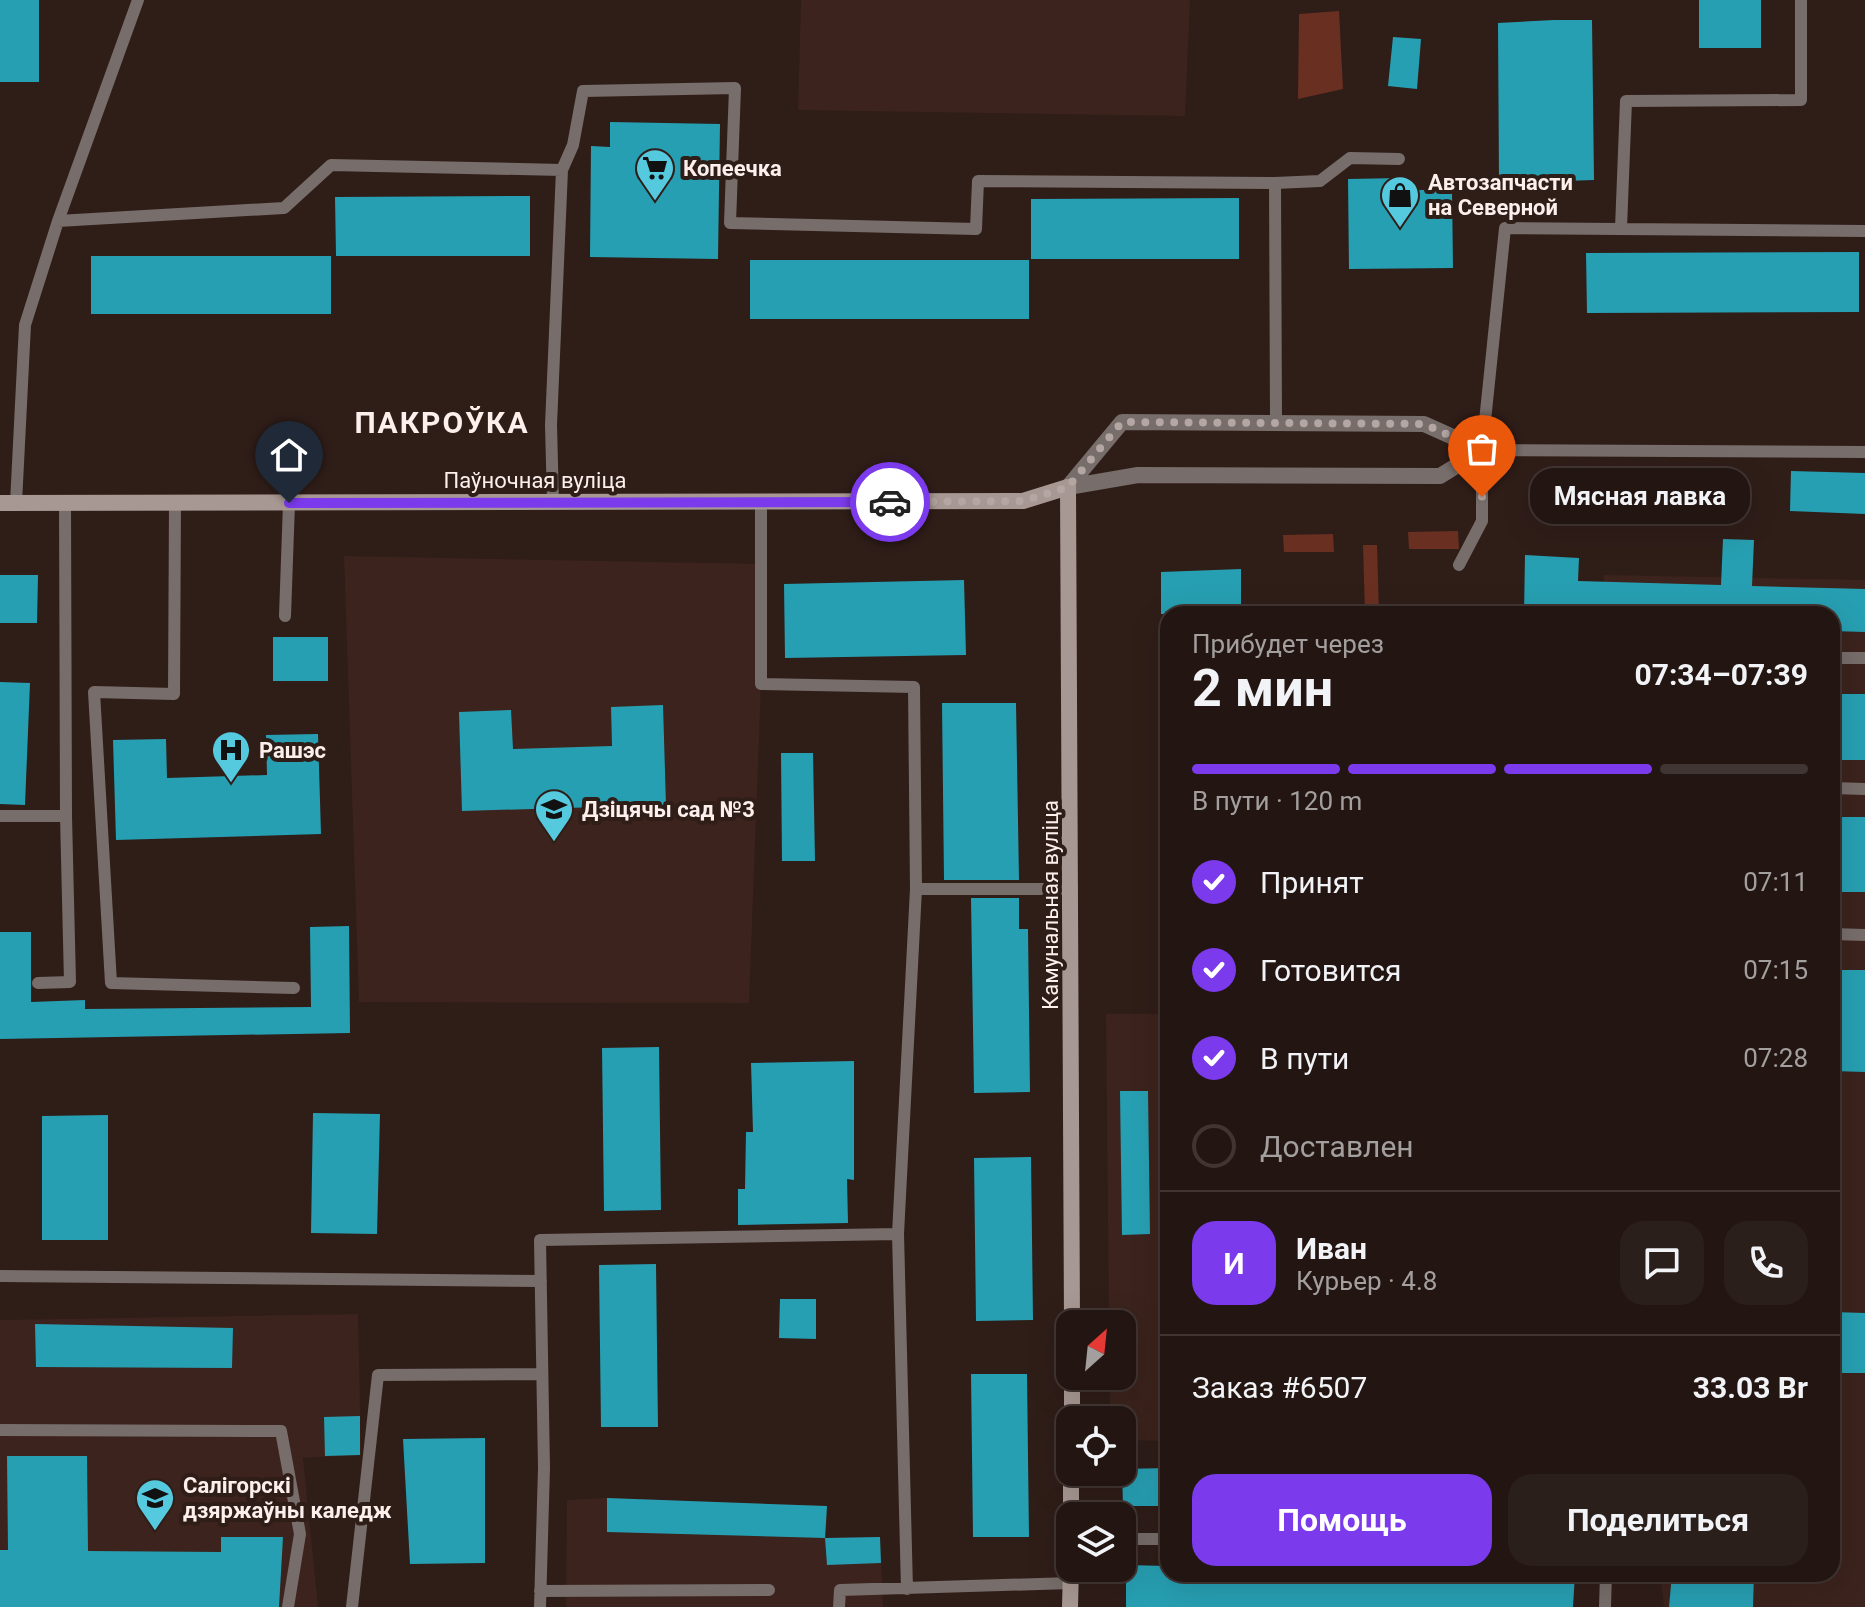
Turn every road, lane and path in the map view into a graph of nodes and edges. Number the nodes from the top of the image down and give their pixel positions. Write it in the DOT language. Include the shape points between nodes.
graph roads {
  1 [pos="138,0"];
  2 [pos="1801,0"];
  3 [pos="1399,159"];
  4 [pos="562,170"];
  5 [pos="1275,183"];
  6 [pos="58,221"];
  7 [pos="1621,228"];
  8 [pos="1865,231"];
  9 [pos="1276,421"];
  10 [pos="1482,450"];
  11 [pos="1865,452"];
  12 [pos="1068,487"];
  13 [pos="553,502"];
  14 [pos="761,502"];
  15 [pos="8,503"];
  16 [pos="65,503"];
  17 [pos="175,503"];
  18 [pos="289,503"];
  19 [pos="1459,565"];
  20 [pos="285,616"];
  21 [pos="1840,658"];
  22 [pos="1865,658"];
  23 [pos="1840,788"];
  24 [pos="1865,789"];
  25 [pos="0,816"];
  26 [pos="66,816"];
  27 [pos="916,889"];
  28 [pos="1072,889"];
  29 [pos="1840,934"];
  30 [pos="1865,935"];
  31 [pos="38,983"];
  32 [pos="294,988"];
  33 [pos="898,1234"];
  34 [pos="0,1276"];
  35 [pos="541,1281"];
  36 [pos="1072,1310"];
  37 [pos="542,1374"];
  38 [pos="0,1430"];
  39 [pos="1136,1539"];
  40 [pos="1160,1539"];
  41 [pos="1056,1577"];
  42 [pos="1071,1582"];
  43 [pos="1606,1582"];
  44 [pos="907,1589"];
  45 [pos="769,1590"];
  46 [pos="540,1591"];
  47 [pos="288,1607"];
  48 [pos="352,1607"];
  49 [pos="540,1607"];
  50 [pos="839,1607"];
  51 [pos="1070,1607"];
  52 [pos="1605,1607"];
  1 -- 6 [label="lane"];
  2 -- 7 [label="lane" via="1801,100 1626,101"];
  3 -- 5 [label="lane" via="1350,158 1320,181"];
  4 -- 5 [label="lane" via="573,145 583,91 735,88 730,223 976,229 978,181"];
  4 -- 6 [label="lane" via="331,165 284,208"];
  4 -- 13 [label="lane" via="551,425"];
  5 -- 9 [label="lane"];
  6 -- 15 [label="lane" via="25,325"];
  7 -- 8 [label="lane"];
  7 -- 10 [label="lane" via="1505,228"];
  9 -- 10 [label="street" via="1424,424"];
  9 -- 12 [label="street" via="1122,422"];
  10 -- 11 [label="lane"];
  10 -- 12 [label="street" via="1440,476 1138,475"];
  10 -- 19 [label="lane" via="1482,521"];
  12 -- 14 [label="street, Паўночная вуліца" via="1023,501"];
  12 -- 28 [label="street, Камунальная вуліца"];
  13 -- 14 [label="street, Паўночная вуліца"];
  13 -- 18 [label="street, Паўночная вуліца"];
  14 -- 27 [label="lane" via="761,684 914,687"];
  15 -- 16 [label="street, Паўночная вуліца"];
  16 -- 17 [label="street, Паўночная вуліца"];
  16 -- 26 [label="lane"];
  17 -- 18 [label="street, Паўночная вуліца"];
  17 -- 32 [label="lane" via="174,694 94,692 111,983"];
  18 -- 20 [label="lane"];
  21 -- 22 [label="lane"];
  23 -- 24 [label="lane"];
  25 -- 26 [label="lane"];
  26 -- 31 [label="lane" via="70,982"];
  27 -- 28 [label="lane"];
  27 -- 33 [label="lane"];
  28 -- 36 [label="street, Камунальная вуліца"];
  29 -- 30 [label="lane"];
  33 -- 35 [label="lane" via="540,1240"];
  33 -- 44 [label="lane"];
  34 -- 35 [label="lane"];
  35 -- 37 [label="lane"];
  37 -- 46 [label="lane"];
  37 -- 48 [label="lane" via="378,1375"];
  38 -- 47 [label="lane" via="281,1431 300,1534"];
  39 -- 40 [label="lane"];
  41 -- 44 [label="lane"];
  42 -- 51 [label="street"];
  43 -- 52 [label="lane"];
  44 -- 50 [label="lane" via="840,1590"];
  45 -- 46 [label="lane"];
  46 -- 49 [label="lane"];
}
